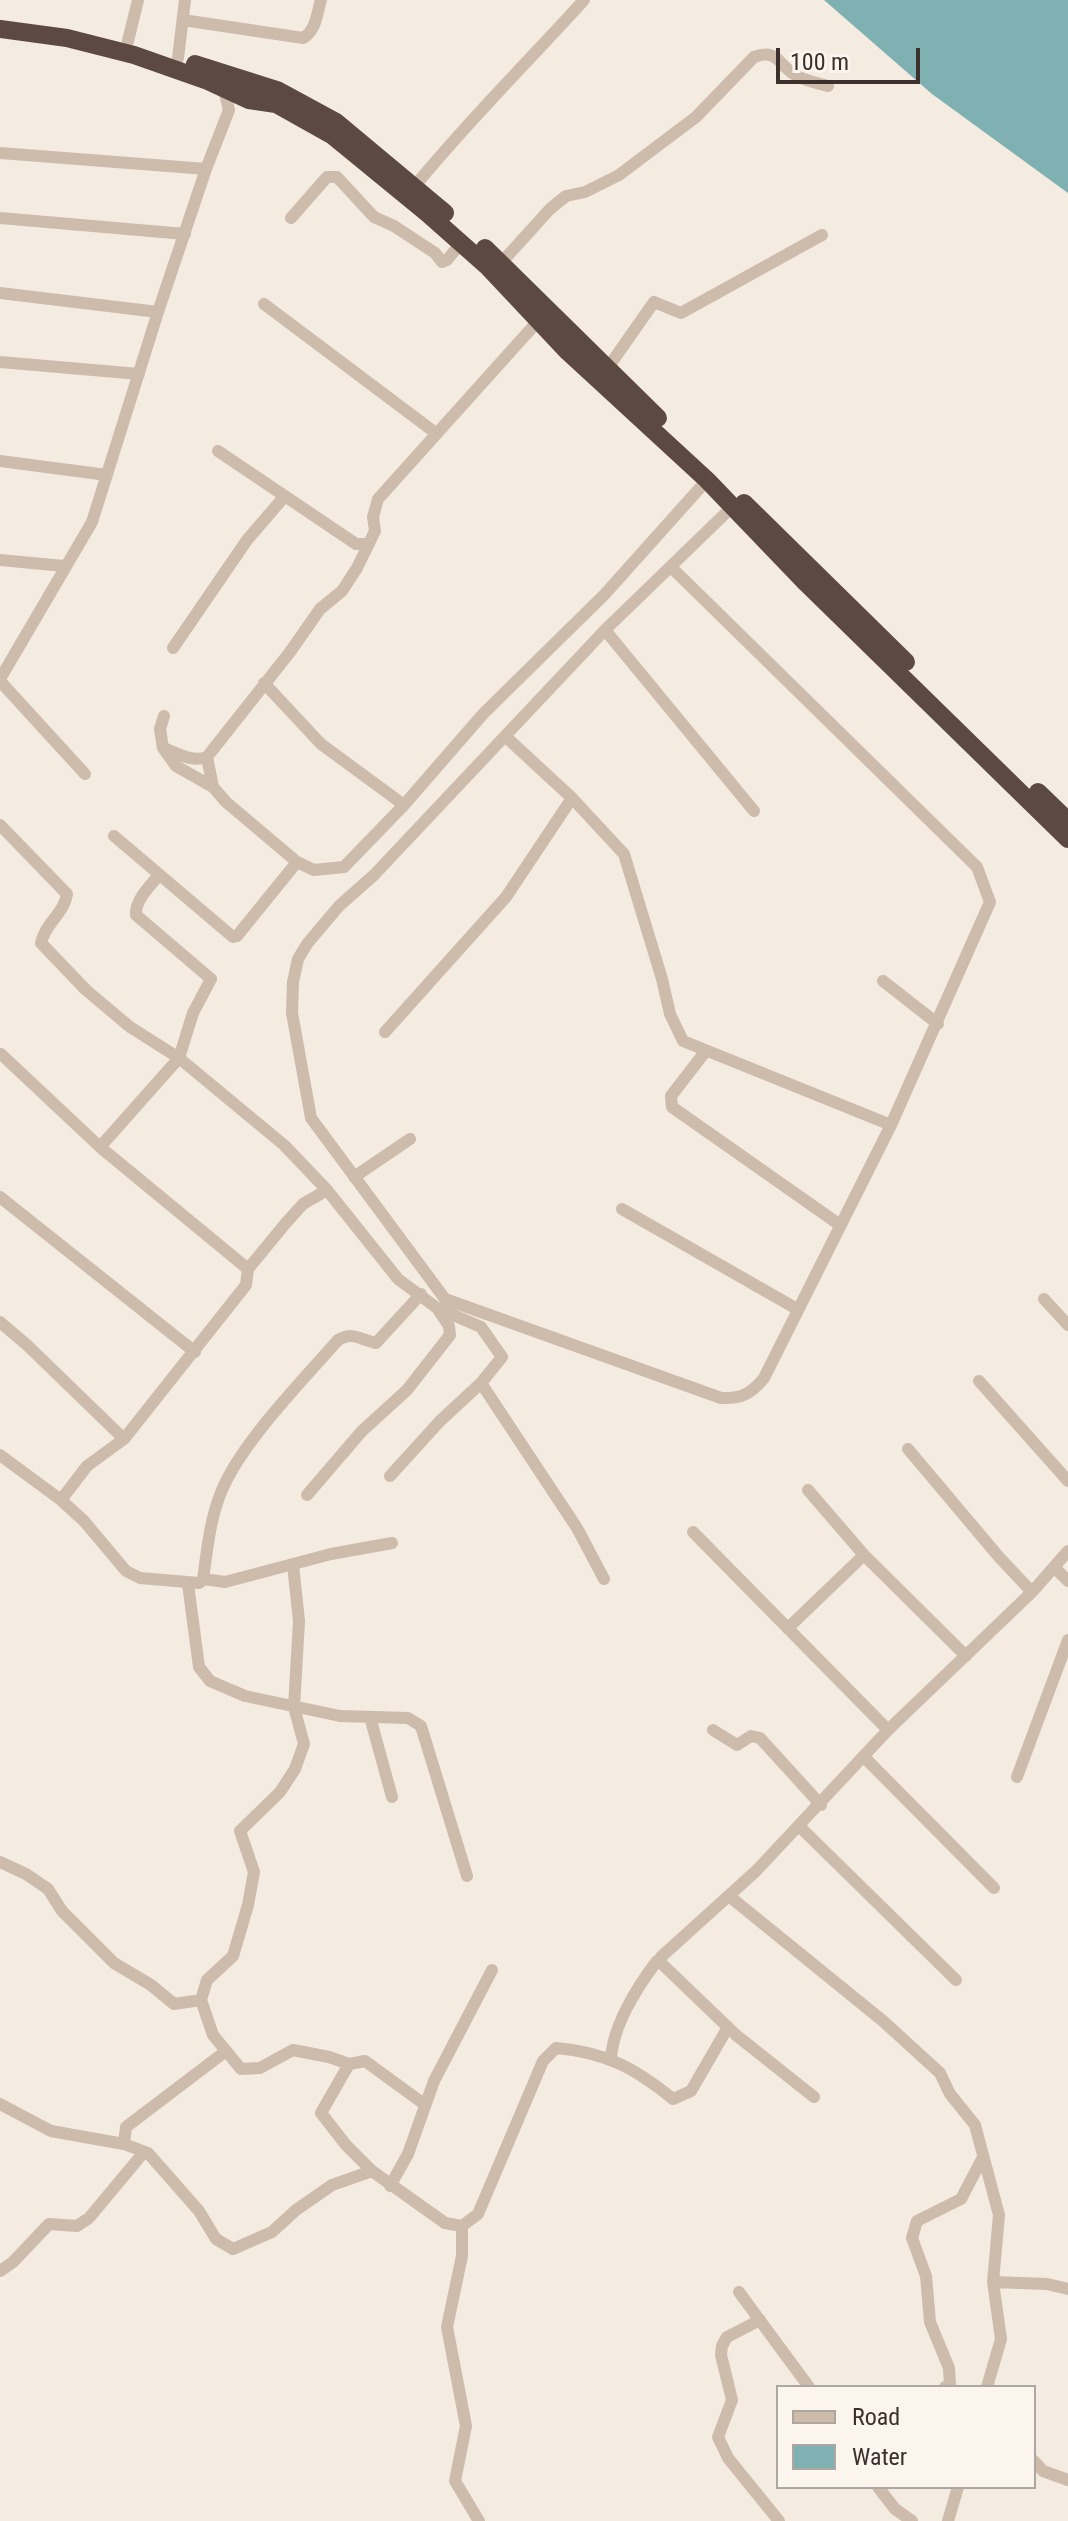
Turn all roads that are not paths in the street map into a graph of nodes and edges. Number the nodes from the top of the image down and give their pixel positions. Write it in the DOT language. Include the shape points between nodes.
graph roads {
  1 [pos="138,0"];
  2 [pos="185,0"];
  3 [pos="321,0"];
  4 [pos="584,0"];
  5 [pos="0,19"];
  6 [pos="183,20"];
  7 [pos="0,29"];
  8 [pos="128,41"];
  9 [pos="178,58"];
  10 [pos="828,86"];
  11 [pos="224,89"];
  12 [pos="249,100"];
  13 [pos="229,110"];
  14 [pos="0,153"];
  15 [pos="206,169"];
  16 [pos="415,186"];
  17 [pos="0,218"];
  18 [pos="291,218"];
  19 [pos="185,234"];
  20 [pos="822,235"];
  21 [pos="461,243"];
  22 [pos="501,263"];
  23 [pos="0,293"];
  24 [pos="264,304"];
  25 [pos="158,312"];
  26 [pos="538,321"];
  27 [pos="573,347"];
  28 [pos="0,362"];
  29 [pos="607,369"];
  30 [pos="139,374"];
  31 [pos="437,434"];
  32 [pos="218,451"];
  33 [pos="0,461"];
  34 [pos="107,475"];
  35 [pos="707,480"];
  36 [pos="284,497"];
  37 [pos="731,508"];
  38 [pos="369,544"];
  39 [pos="0,560"];
  40 [pos="64,566"];
  41 [pos="671,567"];
  42 [pos="605,630"];
  43 [pos="173,648"];
  44 [pos="0,680"];
  45 [pos="264,683"];
  46 [pos="164,716"];
  47 [pos="506,737"];
  48 [pos="163,748"];
  49 [pos="207,757"];
  50 [pos="85,774"];
  51 [pos="213,787"];
  52 [pos="572,798"];
  53 [pos="404,805"];
  54 [pos="754,811"];
  55 [pos="1068,821"];
  56 [pos="1,828"];
  57 [pos="114,836"];
  58 [pos="1068,839"];
  59 [pos="297,862"];
  60 [pos="159,875"];
  61 [pos="883,981"];
  62 [pos="938,1024"];
  63 [pos="385,1032"];
  64 [pos="705,1052"];
  65 [pos="1,1054"];
  66 [pos="179,1058"];
  67 [pos="891,1125"];
  68 [pos="410,1139"];
  69 [pos="100,1147"];
  70 [pos="354,1177"];
  71 [pos="327,1190"];
  72 [pos="0,1197"];
  73 [pos="622,1209"];
  74 [pos="840,1225"];
  75 [pos="248,1269"];
  76 [pos="421,1294"];
  77 [pos="1044,1299"];
  78 [pos="437,1308"];
  79 [pos="797,1309"];
  80 [pos="0,1322"];
  81 [pos="1068,1325"];
  82 [pos="195,1352"];
  83 [pos="979,1381"];
  84 [pos="481,1383"];
  85 [pos="124,1439"];
  86 [pos="908,1449"];
  87 [pos="0,1455"];
  88 [pos="390,1476"];
  89 [pos="1068,1481"];
  90 [pos="808,1490"];
  91 [pos="307,1495"];
  92 [pos="61,1500"];
  93 [pos="693,1532"];
  94 [pos="392,1543"];
  95 [pos="1068,1551"];
  96 [pos="864,1555"];
  97 [pos="293,1565"];
  98 [pos="1054,1567"];
  99 [pos="203,1579"];
  100 [pos="604,1579"];
  101 [pos="1068,1581"];
  102 [pos="188,1584"];
  103 [pos="1032,1592"];
  104 [pos="789,1627"];
  105 [pos="1068,1640"];
  106 [pos="966,1656"];
  107 [pos="294,1707"];
  108 [pos="370,1717"];
  109 [pos="713,1730"];
  110 [pos="888,1730"];
  111 [pos="864,1757"];
  112 [pos="1017,1777"];
  113 [pos="392,1797"];
  114 [pos="821,1805"];
  115 [pos="800,1827"];
  116 [pos="0,1862"];
  117 [pos="467,1876"];
  118 [pos="994,1888"];
  119 [pos="729,1896"];
  120 [pos="660,1962"];
  121 [pos="492,1970"];
  122 [pos="956,1980"];
  123 [pos="201,2000"];
  124 [pos="728,2027"];
  125 [pos="226,2051"];
  126 [pos="611,2060"];
  127 [pos="349,2064"];
  128 [pos="814,2097"];
  129 [pos="0,2104"];
  130 [pos="424,2104"];
  131 [pos="124,2144"];
  132 [pos="144,2152"];
  133 [pos="982,2159"];
  134 [pos="402,2167"];
  135 [pos="375,2173"];
  136 [pos="390,2186"];
  137 [pos="462,2226"];
  138 [pos="0,2271"];
  139 [pos="993,2282"];
  140 [pos="1068,2289"];
  141 [pos="739,2292"];
  142 [pos="760,2320"];
  143 [pos="808,2385"];
  144 [pos="950,2385"];
  145 [pos="988,2385"];
  146 [pos="1036,2463"];
  147 [pos="1068,2480"];
  148 [pos="880,2489"];
  149 [pos="957,2489"];
  150 [pos="479,2521"];
  151 [pos="779,2521"];
  152 [pos="912,2521"];
  153 [pos="948,2521"];
  1 -- 8 [label="street"];
  2 -- 6 [label="street"];
  3 -- 6 [label="street" via="314,26 303,38"];
  4 -- 16 [label="street"];
  5 -- 8 [label="highway"];
  6 -- 9 [label="street"];
  7 -- 11 [label="highway" via="134,55"];
  8 -- 9 [label="highway"];
  9 -- 16 [label="highway" via="277,90 313,109"];
  10 -- 22 [label="street" via="796,75 773,56 754,57 696,117 619,175 566,196 550,209"];
  11 -- 12 [label="highway"];
  11 -- 13 [label="street"];
  12 -- 13 [label="street"];
  12 -- 21 [label="highway" via="276,104 333,136"];
  13 -- 15 [label="street"];
  14 -- 15 [label="street"];
  15 -- 19 [label="street"];
  16 -- 22 [label="highway"];
  17 -- 19 [label="street"];
  18 -- 21 [label="street" via="327,177 337,177 374,217 442,262"];
  19 -- 25 [label="street"];
  20 -- 29 [label="street" via="681,313 654,302"];
  21 -- 26 [label="highway"];
  22 -- 27 [label="highway"];
  23 -- 25 [label="street"];
  24 -- 31 [label="street"];
  25 -- 30 [label="street"];
  26 -- 27 [label="highway"];
  26 -- 31 [label="street"];
  27 -- 29 [label="highway"];
  27 -- 35 [label="highway"];
  28 -- 30 [label="street"];
  29 -- 55 [label="highway"];
  30 -- 34 [label="street"];
  31 -- 38 [label="street" via="378,499"];
  32 -- 36 [label="street"];
  33 -- 34 [label="street"];
  34 -- 40 [label="street" via="92,522"];
  35 -- 37 [label="highway"];
  35 -- 53 [label="street" via="605,594 483,714"];
  36 -- 38 [label="street" via="356,544"];
  36 -- 43 [label="street" via="247,540"];
  37 -- 41 [label="street"];
  37 -- 58 [label="highway"];
  38 -- 45 [label="street" via="342,591 320,609"];
  39 -- 40 [label="street"];
  40 -- 44 [label="street"];
  41 -- 42 [label="street"];
  41 -- 62 [label="street" via="977,867 990,902"];
  42 -- 47 [label="street"];
  42 -- 54 [label="street"];
  44 -- 50 [label="street"];
  45 -- 49 [label="street"];
  45 -- 53 [label="street" via="321,744"];
  46 -- 48 [label="street"];
  47 -- 52 [label="street"];
  47 -- 70 [label="street" via="339,906 298,959 292,1013 311,1118"];
  48 -- 49 [label="street" via="191,759"];
  48 -- 51 [label="street" via="176,766"];
  49 -- 51 [label="street"];
  51 -- 59 [label="street"];
  52 -- 63 [label="street" via="506,897"];
  52 -- 64 [label="street" via="624,854 676,1030 683,1041"];
  53 -- 59 [label="street" via="344,867 314,870"];
  56 -- 66 [label="street" via="67,894 65,907 41,943 130,1027"];
  57 -- 60 [label="street"];
  59 -- 60 [label="street" via="233,937"];
  60 -- 66 [label="street" via="136,915 211,979"];
  61 -- 62 [label="street"];
  62 -- 67 [label="street"];
  64 -- 67 [label="street"];
  64 -- 74 [label="street" via="671,1096 672,1107"];
  65 -- 69 [label="street"];
  66 -- 69 [label="street"];
  66 -- 71 [label="street" via="284,1145"];
  67 -- 74 [label="street"];
  68 -- 70 [label="street"];
  69 -- 75 [label="street"];
  70 -- 79 [label="street" via="445,1299 721,1398 744,1397 759,1385"];
  71 -- 75 [label="street" via="303,1204"];
  71 -- 76 [label="street" via="398,1279"];
  72 -- 82 [label="street"];
  73 -- 79 [label="street"];
  74 -- 79 [label="street"];
  75 -- 82 [label="street" via="246,1285"];
  76 -- 78 [label="street"];
  76 -- 99 [label="street" via="376,1343 355,1335 338,1340 256,1438 221,1492"];
  77 -- 81 [label="street"];
  78 -- 84 [label="street" via="481,1327 502,1357"];
  78 -- 91 [label="street" via="450,1335 407,1390 362,1431"];
  80 -- 85 [label="street"];
  82 -- 85 [label="street"];
  83 -- 89 [label="street"];
  84 -- 88 [label="street"];
  84 -- 100 [label="street" via="577,1528"];
  85 -- 92 [label="street" via="87,1466"];
  86 -- 103 [label="street"];
  87 -- 92 [label="street"];
  90 -- 96 [label="street"];
  92 -- 102 [label="street" via="126,1571"];
  93 -- 104 [label="street"];
  94 -- 97 [label="street"];
  95 -- 98 [label="street"];
  96 -- 104 [label="street"];
  96 -- 106 [label="street"];
  97 -- 99 [label="street" via="225,1582"];
  97 -- 107 [label="street" via="299,1621"];
  98 -- 101 [label="street"];
  98 -- 103 [label="street"];
  99 -- 102 [label="street"];
  102 -- 107 [label="street" via="199,1667 210,1681"];
  103 -- 106 [label="street"];
  104 -- 110 [label="street"];
  105 -- 112 [label="street"];
  106 -- 110 [label="street"];
  107 -- 108 [label="street"];
  107 -- 123 [label="street" via="304,1744 280,1792 240,1831 254,1872 248,1905 233,1956 207,1980"];
  108 -- 113 [label="street"];
  108 -- 117 [label="street" via="408,1718 421,1726"];
  109 -- 114 [label="street" via="737,1745 751,1736 760,1738"];
  110 -- 111 [label="street"];
  111 -- 114 [label="street"];
  111 -- 118 [label="street"];
  114 -- 115 [label="street"];
  115 -- 119 [label="street"];
  115 -- 122 [label="street"];
  116 -- 123 [label="street" via="48,1889 62,1911 114,1963 174,2004"];
  119 -- 120 [label="street"];
  119 -- 133 [label="street" via="940,2073 975,2125"];
  120 -- 124 [label="street"];
  120 -- 126 [label="street" via="635,1992 612,2044"];
  121 -- 130 [label="street"];
  123 -- 125 [label="street" via="213,2035"];
  124 -- 126 [label="street" via="691,2091 673,2099 644,2075"];
  124 -- 128 [label="street"];
  125 -- 127 [label="street" via="241,2069 260,2068 293,2050"];
  125 -- 131 [label="street" via="126,2127"];
  126 -- 137 [label="street" via="556,2048 543,2061 478,2214"];
  127 -- 130 [label="street" via="365,2061"];
  127 -- 135 [label="street" via="321,2113"];
  129 -- 131 [label="street" via="51,2131"];
  130 -- 134 [label="street"];
  131 -- 132 [label="street"];
  132 -- 135 [label="street" via="199,2211 216,2239 233,2249 272,2232 332,2185"];
  132 -- 138 [label="street" via="89,2218 77,2226 49,2224"];
  133 -- 139 [label="street" via="999,2215"];
  133 -- 144 [label="street" via="961,2199 917,2221 912,2238 926,2276 930,2322 949,2368"];
  134 -- 135 [label="street"];
  134 -- 136 [label="street"];
  135 -- 136 [label="street"];
  136 -- 137 [label="street" via="445,2223"];
  137 -- 150 [label="street" via="462,2256 447,2327 466,2426 455,2481"];
  139 -- 140 [label="street"];
  139 -- 145 [label="street" via="1001,2339"];
  141 -- 142 [label="street"];
  142 -- 143 [label="street"];
  142 -- 151 [label="street" via="727,2337 722,2346 732,2400 718,2437 728,2458"];
  146 -- 147 [label="street"];
  148 -- 152 [label="street"];
  149 -- 153 [label="street"];
}
